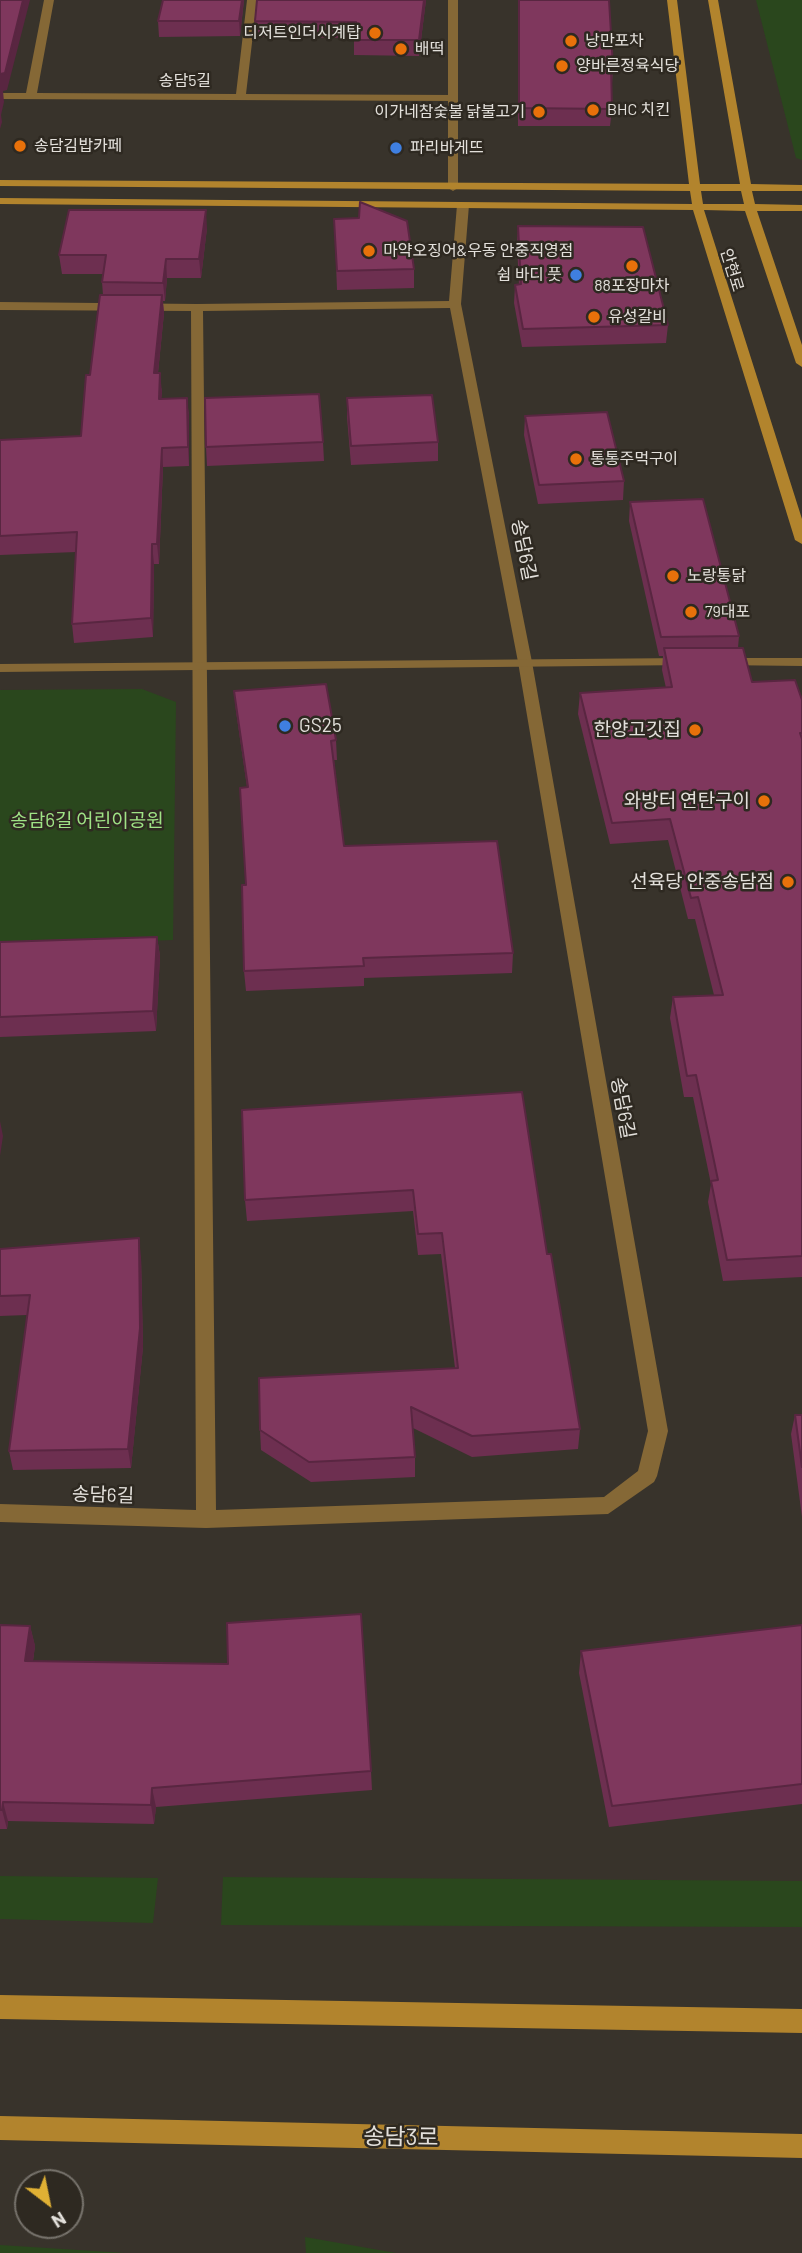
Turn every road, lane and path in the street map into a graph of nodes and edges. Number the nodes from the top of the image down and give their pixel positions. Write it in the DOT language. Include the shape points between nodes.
graph roads {
  1 [pos="50,0"];
  2 [pos="252,0"];
  3 [pos="453,0"];
  4 [pos="672,0"];
  5 [pos="713,0"];
  6 [pos="0,96"];
  7 [pos="31,96"];
  8 [pos="242,97"];
  9 [pos="453,98"];
  10 [pos="0,183"];
  11 [pos="453,188"];
  12 [pos="696,188"];
  13 [pos="748,188"];
  14 [pos="802,188"];
  15 [pos="0,201"];
  16 [pos="463,205"];
  17 [pos="750,208"];
  18 [pos="802,208"];
  19 [pos="698,209"];
  20 [pos="455,304"];
  21 [pos="0,306"];
  22 [pos="197,309"];
  23 [pos="802,363"];
  24 [pos="802,540"];
  25 [pos="525,662"];
  26 [pos="802,662"];
  27 [pos="201,664"];
  28 [pos="0,668"];
  29 [pos="0,1513"];
  30 [pos="206,1519"];
  31 [pos="0,2007"];
  32 [pos="802,2021"];
  33 [pos="0,2128"];
  34 [pos="802,2146"];
  1 -- 7 [label="street"];
  2 -- 8 [label="street"];
  3 -- 9 [label="street"];
  4 -- 12 [label="main road, 안현로"];
  5 -- 13 [label="main road, 안현로"];
  6 -- 7 [label="street, 송담5길"];
  7 -- 8 [label="street, 송담5길"];
  8 -- 9 [label="street, 송담5길"];
  9 -- 11 [label="street"];
  10 -- 11 [label="main road"];
  11 -- 12 [label="main road"];
  12 -- 13 [label="main road"];
  12 -- 19 [label="main road, 안현로"];
  13 -- 14 [label="main road"];
  13 -- 17 [label="main road, 안현로"];
  15 -- 16 [label="main road"];
  16 -- 19 [label="main road"];
  16 -- 20 [label="street, 송담6길"];
  17 -- 18 [label="main road"];
  17 -- 19 [label="main road"];
  17 -- 23 [label="main road, 안현로"];
  19 -- 24 [label="main road, 안현로"];
  20 -- 22 [label="street"];
  20 -- 25 [label="street, 송담6길"];
  21 -- 22 [label="street"];
  22 -- 27 [label="street"];
  25 -- 26 [label="street"];
  25 -- 27 [label="street"];
  25 -- 30 [label="street, 송담6길" via="658,1431 647,1476 608,1505"];
  27 -- 28 [label="street"];
  27 -- 30 [label="street"];
  29 -- 30 [label="street, 송담6길"];
  31 -- 32 [label="main road"];
  33 -- 34 [label="main road, 송담3로"];
}
